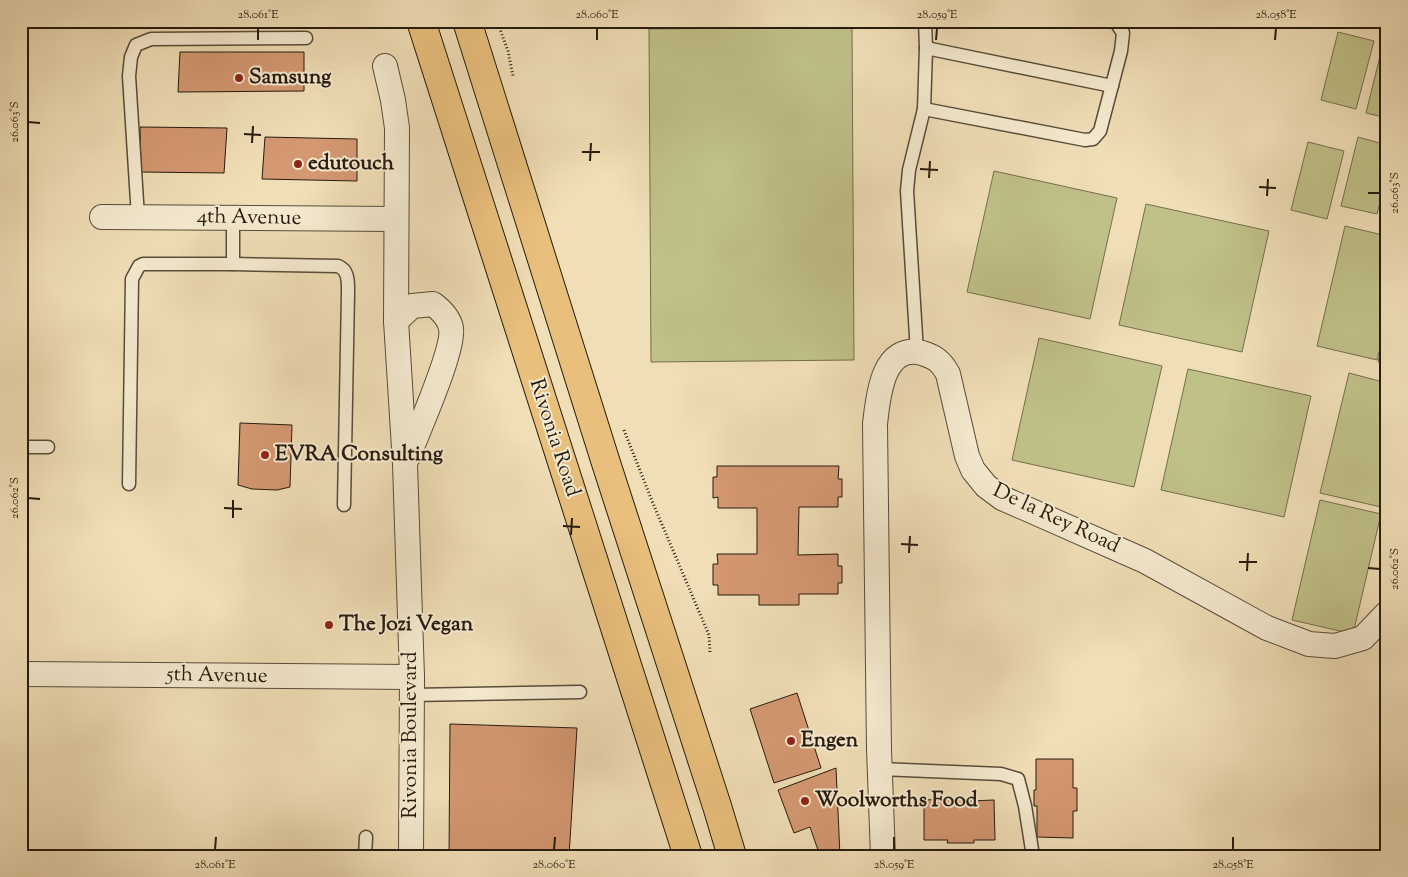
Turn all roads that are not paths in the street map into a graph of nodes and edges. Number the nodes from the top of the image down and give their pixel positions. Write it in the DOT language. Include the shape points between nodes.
graph roads {
  1 [pos="421,21"];
  2 [pos="468,21"];
  3 [pos="925,21"];
  4 [pos="1115,21"];
  5 [pos="306,38"];
  6 [pos="926,48"];
  7 [pos="385,66"];
  8 [pos="1112,86"];
  9 [pos="924,109"];
  10 [pos="102,217"];
  11 [pos="138,217"];
  12 [pos="233,218"];
  13 [pos="396,219"];
  14 [pos="233,264"];
  15 [pos="396,321"];
  16 [pos="917,352"];
  17 [pos="21,447"];
  18 [pos="48,447"];
  19 [pos="405,464"];
  20 [pos="129,484"];
  21 [pos="344,505"];
  22 [pos="1387,612"];
  23 [pos="21,674"];
  24 [pos="412,686"];
  25 [pos="580,692"];
  26 [pos="880,769"];
  27 [pos="366,837"];
  28 [pos="1032,850"];
  29 [pos="366,856"];
  30 [pos="411,856"];
  31 [pos="688,856"];
  32 [pos="732,856"];
  33 [pos="883,856"];
  1 -- 31 [label="main road, Rivonia Road"];
  2 -- 32 [label="main road, Rivonia Road"];
  3 -- 6 [label="lane"];
  4 -- 8 [label="lane" via="1122,33"];
  5 -- 11 [label="lane" via="151,39 136,45 131,56 130,76"];
  6 -- 8 [label="lane"];
  6 -- 9 [label="lane"];
  7 -- 13 [label="street, Rivonia Boulevard" via="397,128"];
  8 -- 9 [label="lane" via="1100,131 1093,139 1085,140"];
  9 -- 16 [label="lane" via="907,191"];
  10 -- 11 [label="street, 4th Avenue"];
  11 -- 12 [label="street, 4th Avenue"];
  12 -- 13 [label="street, 4th Avenue"];
  12 -- 14 [label="lane"];
  13 -- 15 [label="street, Rivonia Boulevard"];
  14 -- 20 [label="lane" via="143,264 136,269 132,279 130,328"];
  14 -- 21 [label="lane" via="338,266 347,274"];
  15 -- 19 [label="street, Rivonia Boulevard"];
  15 -- 19 [label="street, Rivonia Boulevard" via="412,306 433,304 448,320 451,330 440,374"];
  16 -- 22 [label="street, De la Rey Road" via="934,357 943,364 973,470 1002,498 1145,561 1267,628 1309,644 1335,646 1363,638"];
  16 -- 26 [label="street" via="895,357 886,369 875,424"];
  17 -- 18 [label="lane"];
  19 -- 24 [label="street, Rivonia Boulevard"];
  23 -- 24 [label="street, 5th Avenue"];
  24 -- 25 [label="lane"];
  24 -- 30 [label="street, Rivonia Boulevard"];
  26 -- 28 [label="lane" via="1001,774 1018,779"];
  26 -- 33 [label="street"];
  27 -- 29 [label="lane"];
}
